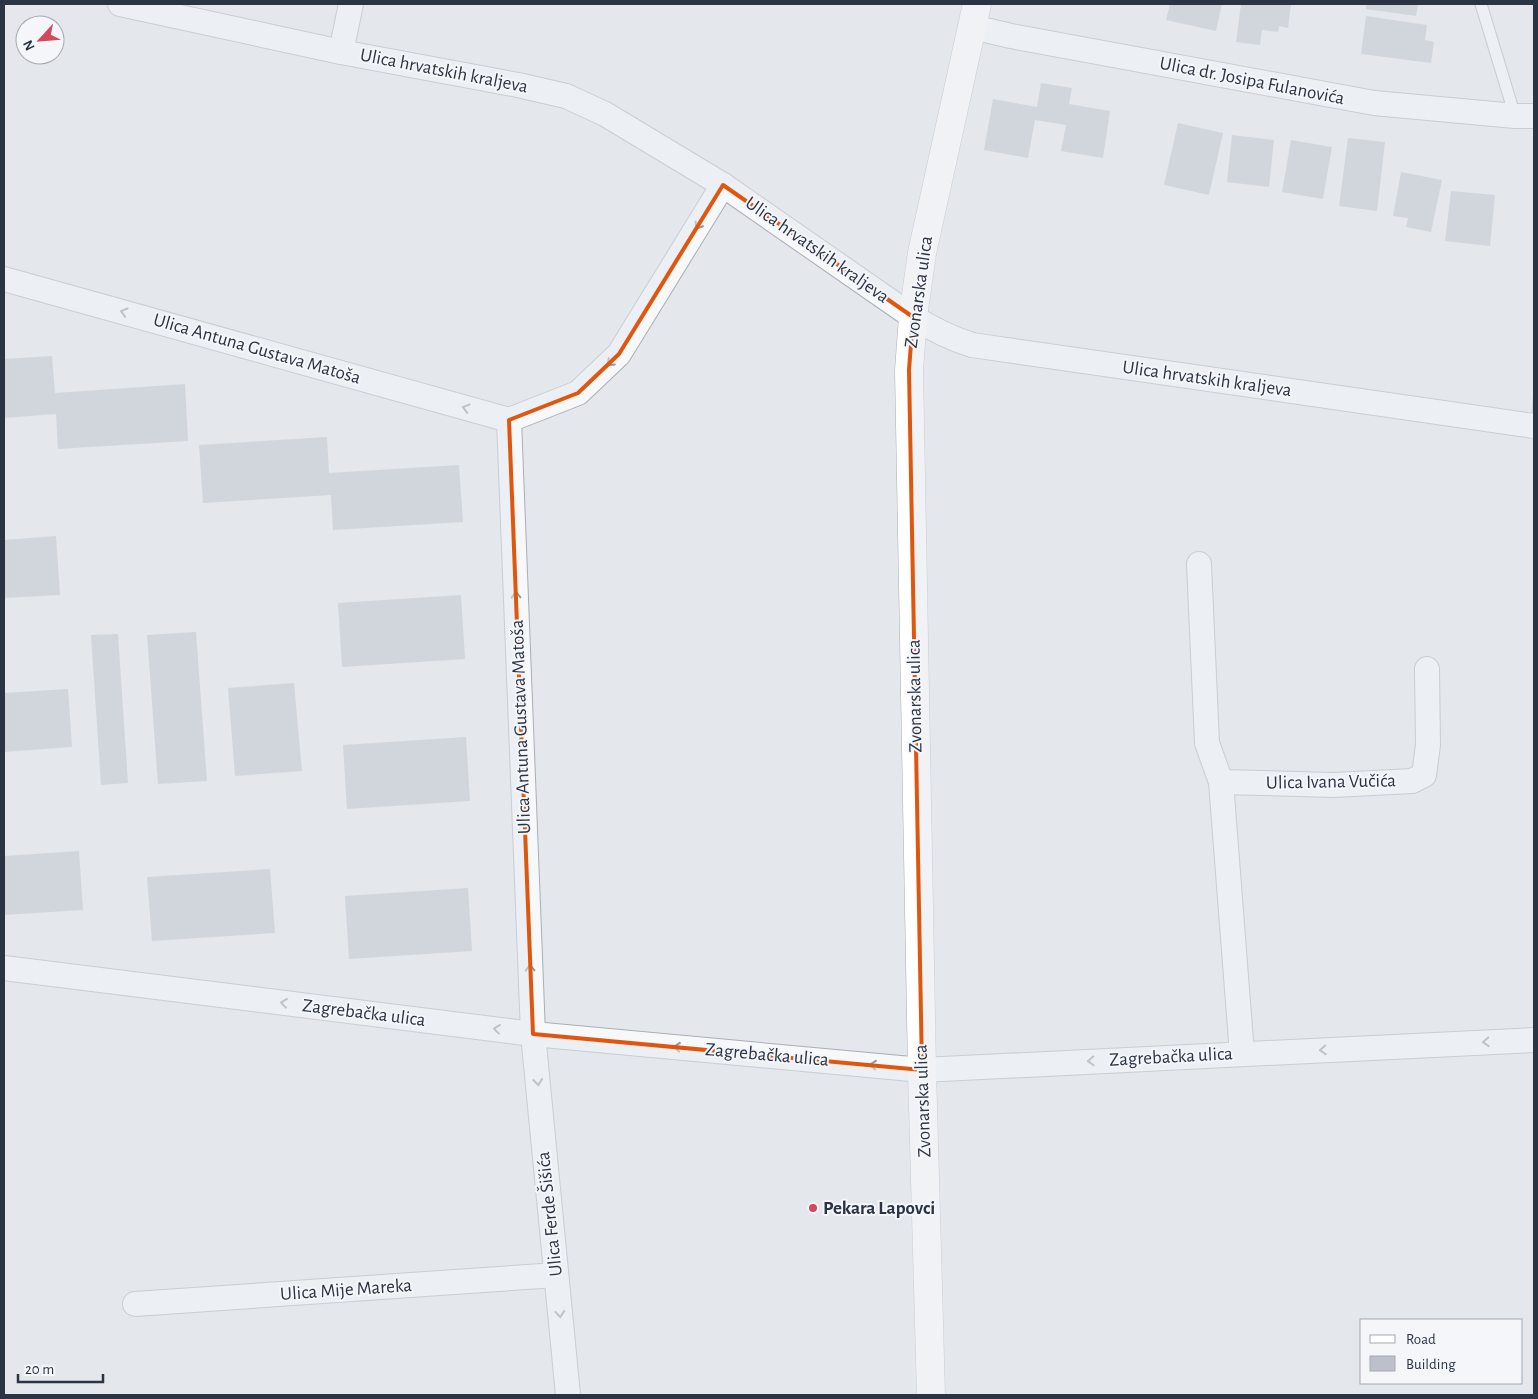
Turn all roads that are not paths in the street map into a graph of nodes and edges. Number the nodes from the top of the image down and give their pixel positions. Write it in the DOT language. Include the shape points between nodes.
graph roads {
  1 [pos="120,4"];
  2 [pos="351,4"];
  3 [pos="1481,4"];
  4 [pos="975,15"];
  5 [pos="341,52"];
  6 [pos="1524,116"];
  7 [pos="723,185"];
  8 [pos="4,279"];
  9 [pos="913,317"];
  10 [pos="509,420"];
  11 [pos="1534,426"];
  12 [pos="1199,564"];
  13 [pos="1427,669"];
  14 [pos="1221,782"];
  15 [pos="4,968"];
  16 [pos="533,1034"];
  17 [pos="1534,1040"];
  18 [pos="1242,1054"];
  19 [pos="922,1070"];
  20 [pos="556,1275"];
  21 [pos="135,1304"];
  22 [pos="568,1395"];
  23 [pos="931,1395"];
  1 -- 5 [label="street, Ulica hrvatskih kraljeva"];
  2 -- 5 [label="street"];
  3 -- 6 [label="lane"];
  4 -- 6 [label="street, Ulica dr. Josipa Fulanovića" via="1011,36 1374,103"];
  4 -- 9 [label="main road, Zvonarska ulica" via="922,252"];
  5 -- 7 [label="street, Ulica hrvatskih kraljeva" via="518,84 566,96 605,114"];
  7 -- 9 [label="street, Ulica hrvatskih kraljeva"];
  7 -- 10 [label="street, one-way" via="619,354 578,393"];
  10 -- 8 [label="street, Ulica Antuna Gustava Matoša, one-way"];
  9 -- 11 [label="street, Ulica hrvatskih kraljeva" via="947,336 972,345"];
  9 -- 19 [label="main road, Zvonarska ulica" via="909,370"];
  16 -- 10 [label="street, Ulica Antuna Gustava Matoša, one-way"];
  12 -- 14 [label="street" via="1207,743"];
  13 -- 14 [label="street, Ulica Ivana Vučića" via="1428,745 1424,775 1412,781 1334,785"];
  14 -- 18 [label="street"];
  16 -- 15 [label="street, Zagrebačka ulica, one-way"];
  19 -- 16 [label="street, Zagrebačka ulica, one-way"];
  16 -- 20 [label="street, Ulica Ferde Šišića, one-way"];
  17 -- 18 [label="street, Zagrebačka ulica, one-way"];
  18 -- 19 [label="street, Zagrebačka ulica, one-way"];
  19 -- 23 [label="main road, Zvonarska ulica"];
  20 -- 21 [label="street, Ulica Mije Mareka"];
  20 -- 22 [label="street, Ulica Ferde Šišića, one-way"];
}
